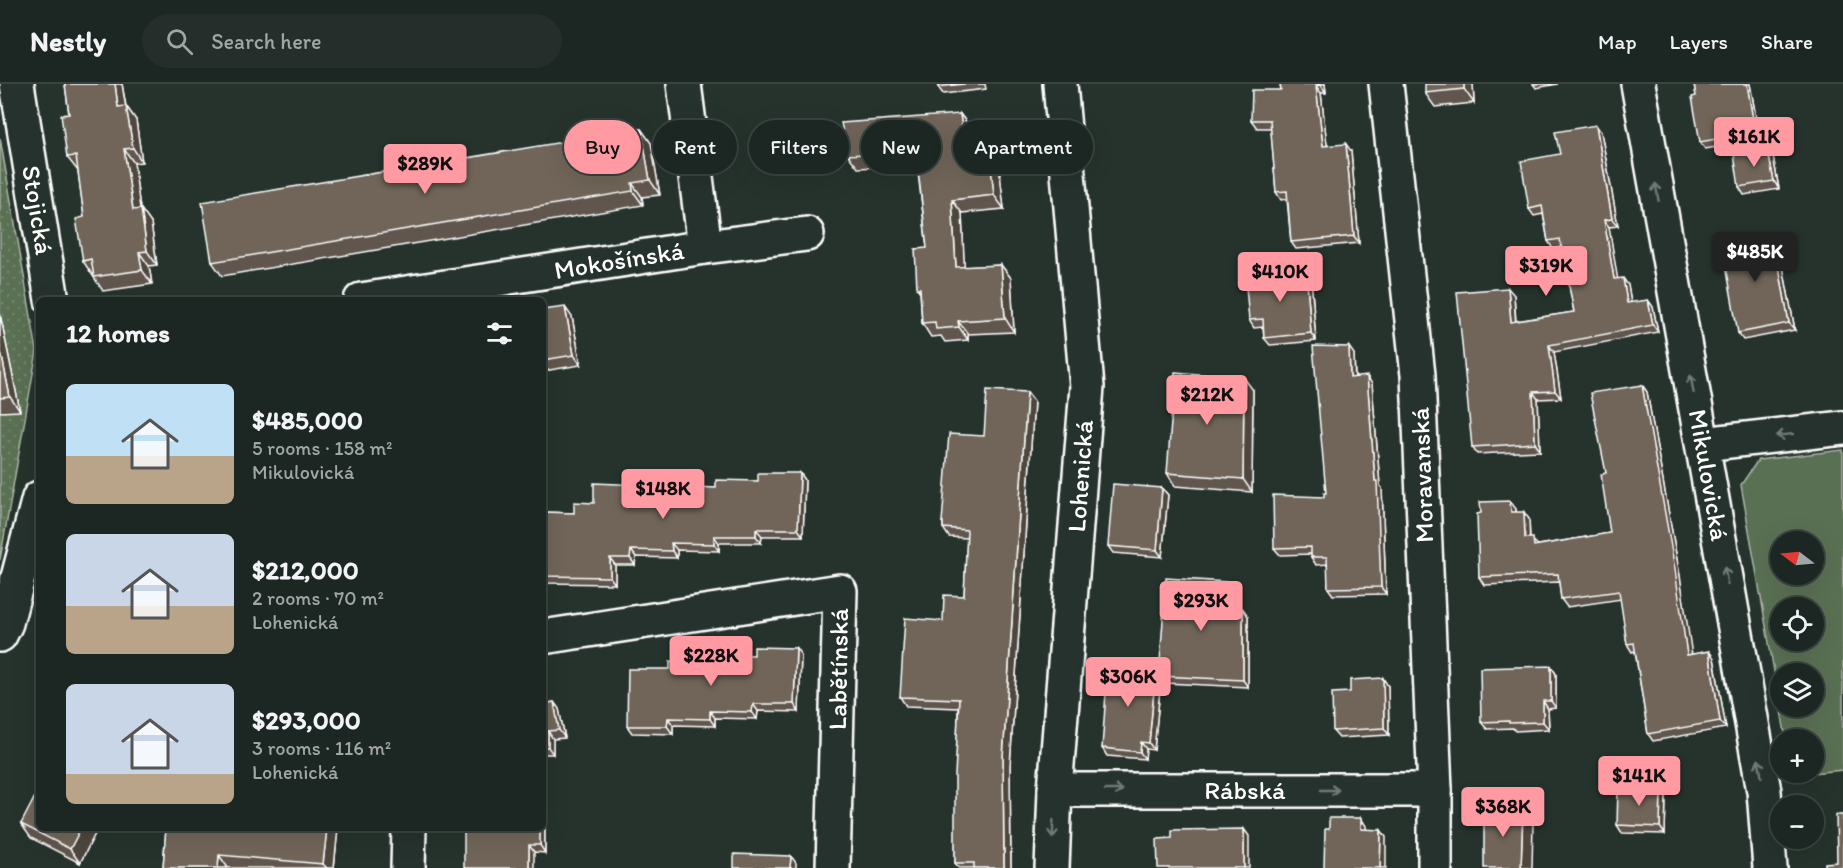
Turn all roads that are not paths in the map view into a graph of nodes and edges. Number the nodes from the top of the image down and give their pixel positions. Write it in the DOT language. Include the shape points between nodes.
graph roads {
  1 [pos="17,84"];
  2 [pos="684,84"];
  3 [pos="1060,84"];
  4 [pos="1386,84"];
  5 [pos="1638,84"];
  6 [pos="807,234"];
  7 [pos="705,247"];
  8 [pos="52,297"];
  9 [pos="380,297"];
  10 [pos="1843,428"];
  11 [pos="1703,444"];
  12 [pos="36,509"];
  13 [pos="0,635"];
  14 [pos="546,637"];
  15 [pos="1055,790"];
  16 [pos="1436,790"];
  17 [pos="409,831"];
  18 [pos="408,868"];
  19 [pos="833,868"];
  20 [pos="1052,868"];
  21 [pos="1435,868"];
  22 [pos="1770,868"];
  1 -- 8 [label="street, Stojická"];
  2 -- 7 [label="street"];
  3 -- 15 [label="street, Lohenická" via="1087,387"];
  4 -- 16 [label="street, Moravanská" via="1418,375"];
  11 -- 5 [label="street, Mikulovická, one-way"];
  6 -- 7 [label="street, Mokošínská"];
  7 -- 9 [label="street, Mokošínská"];
  10 -- 11 [label="street, one-way"];
  22 -- 11 [label="street, Mikulovická, one-way" via="1764,791"];
  12 -- 13 [label="street"];
  14 -- 19 [label="street, Labětínská" via="840,591"];
  15 -- 16 [label="street, Rábská, one-way"];
  15 -- 20 [label="street, Lohenická, one-way"];
  16 -- 21 [label="street, Moravanská"];
  17 -- 18 [label="street"];
}
